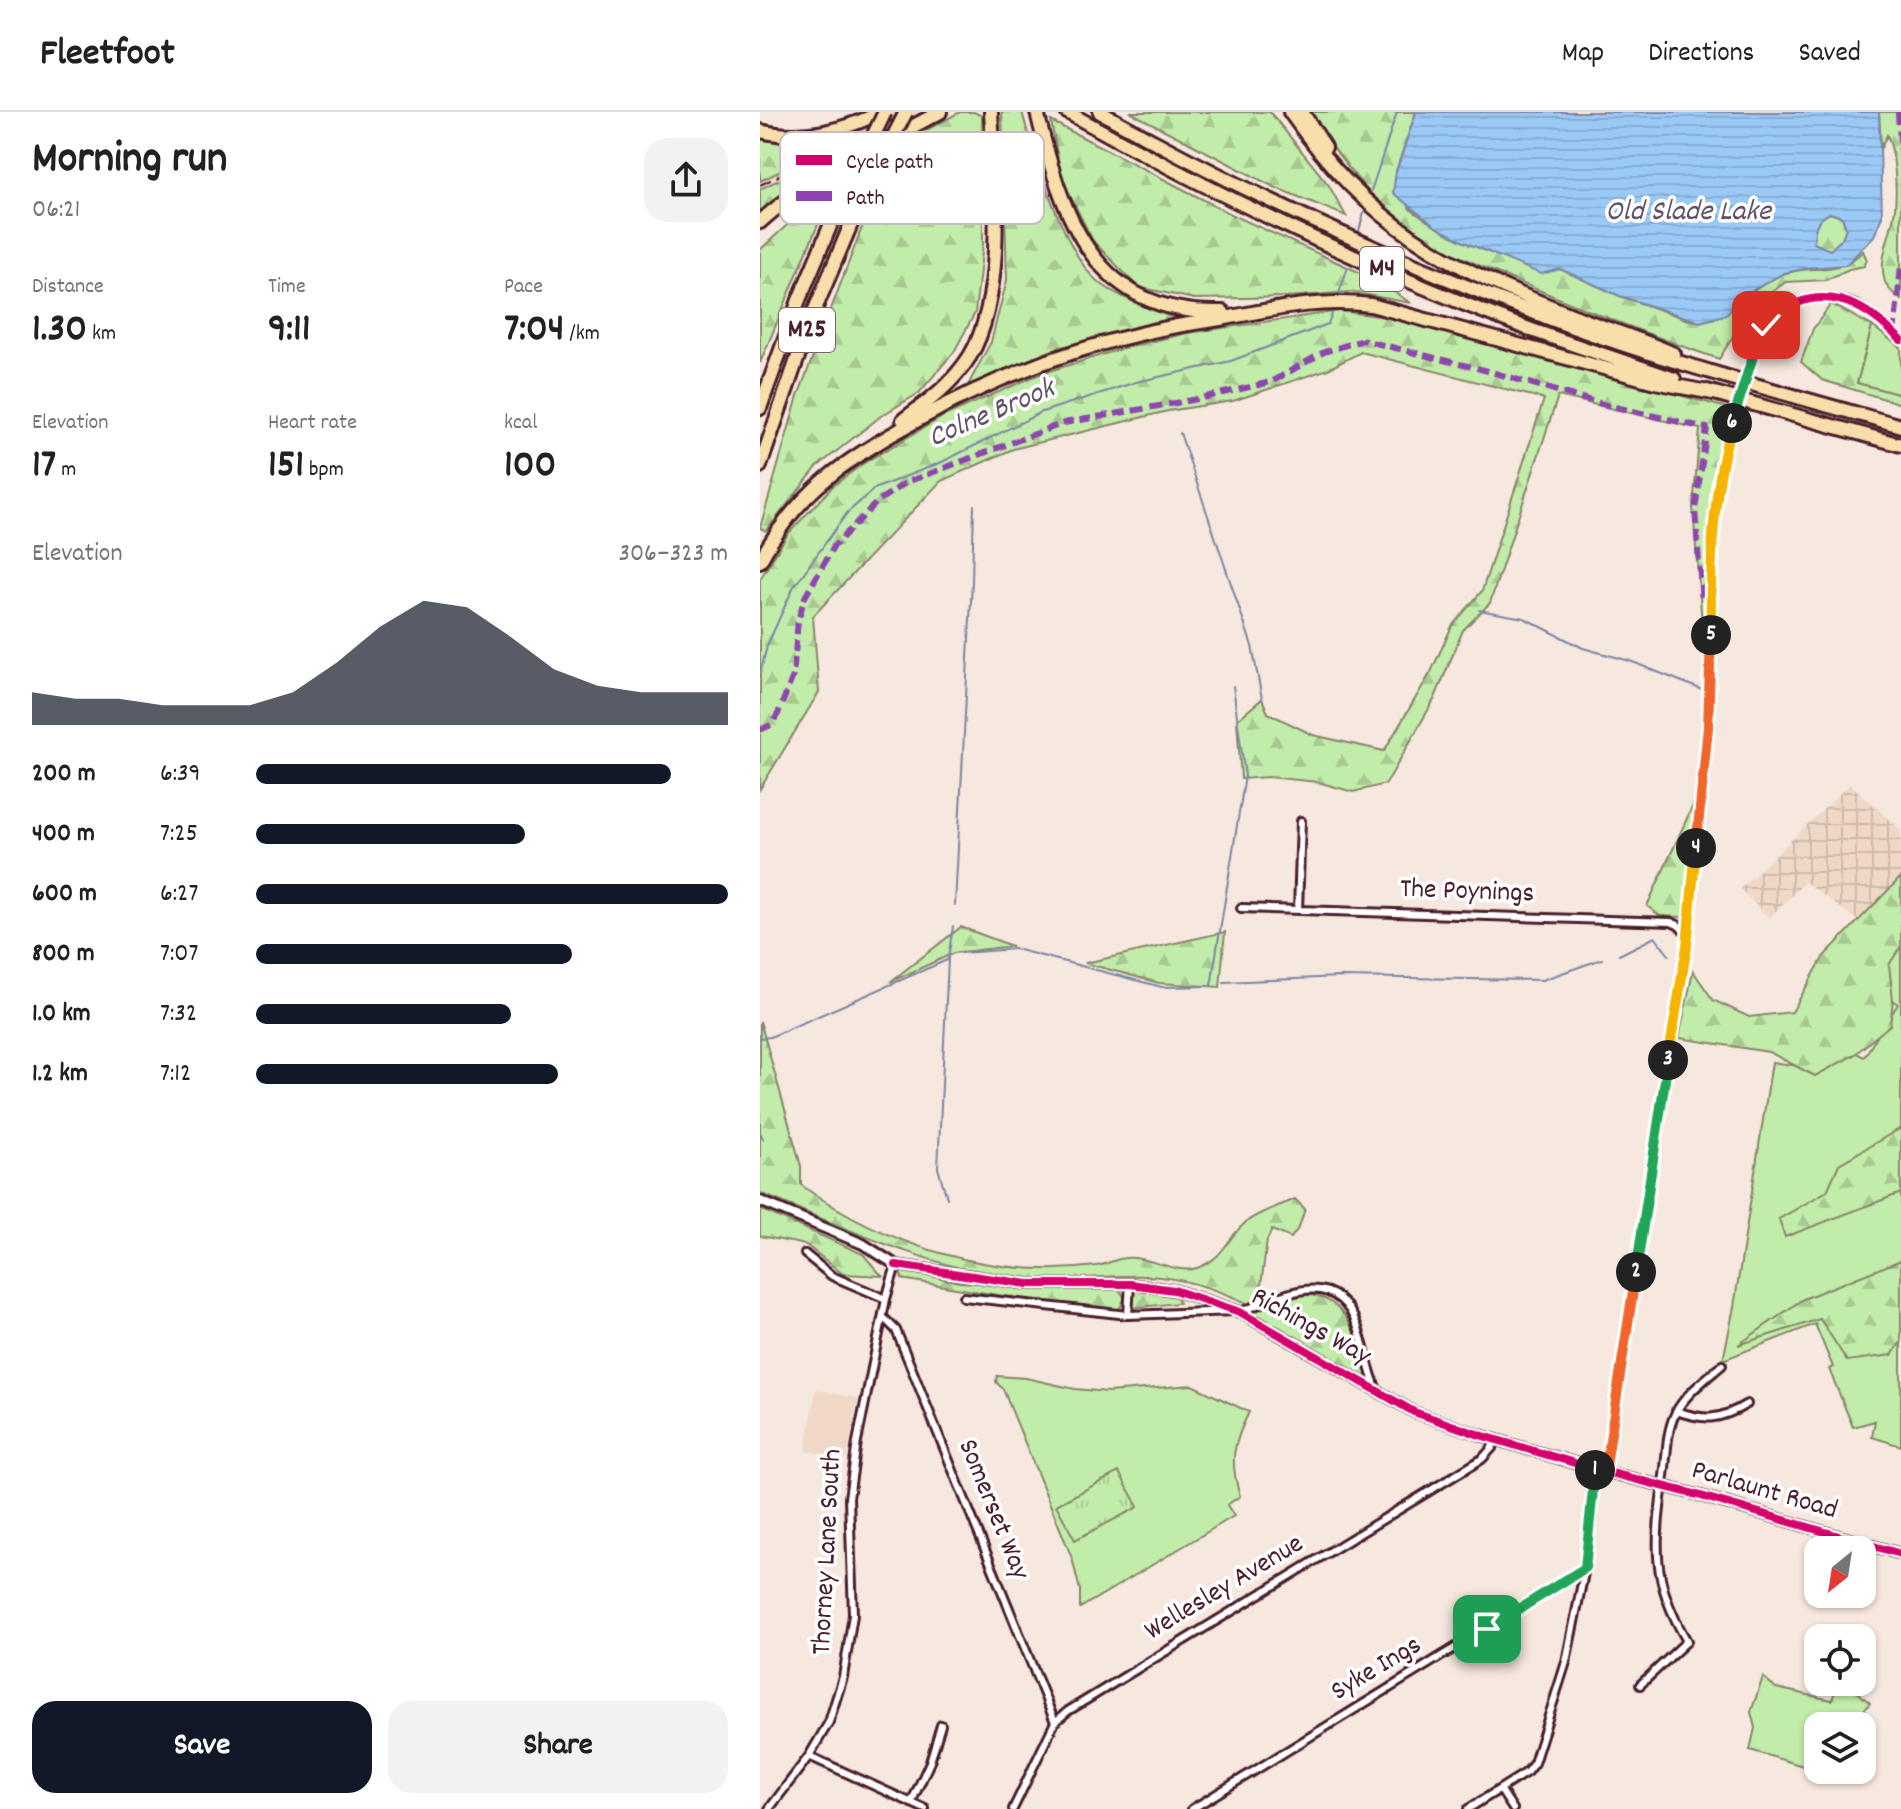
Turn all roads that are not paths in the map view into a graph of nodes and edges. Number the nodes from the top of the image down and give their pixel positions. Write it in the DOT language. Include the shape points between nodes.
graph roads {
  1 [pos="883,112"];
  2 [pos="906,112"];
  3 [pos="940,112"];
  4 [pos="1037,112"];
  5 [pos="1067,112"];
  6 [pos="1100,112"];
  7 [pos="1290,112"];
  8 [pos="1302,112"];
  9 [pos="760,131"];
  10 [pos="827,132"];
  11 [pos="874,132"];
  12 [pos="896,132"];
  13 [pos="904,132"];
  14 [pos="1042,132"];
  15 [pos="780,133"];
  16 [pos="1044,140"];
  17 [pos="1344,180"];
  18 [pos="780,207"];
  19 [pos="760,222"];
  20 [pos="831,224"];
  21 [pos="851,224"];
  22 [pos="994,224"];
  23 [pos="1258,311"];
  24 [pos="1901,340"];
  25 [pos="1716,374"];
  26 [pos="1713,393"];
  27 [pos="760,408"];
  28 [pos="1901,426"];
  29 [pos="886,435"];
  30 [pos="1901,445"];
  31 [pos="760,466"];
  32 [pos="760,561"];
  33 [pos="1301,821"];
  34 [pos="1241,908"];
  35 [pos="1298,910"];
  36 [pos="1688,934"];
  37 [pos="760,1201"];
  38 [pos="805,1254"];
  39 [pos="896,1265"];
  40 [pos="1130,1284"];
  41 [pos="964,1297"];
  42 [pos="886,1299"];
  43 [pos="1239,1312"];
  44 [pos="1128,1315"];
  45 [pos="884,1318"];
  46 [pos="1722,1365"];
  47 [pos="1377,1390"];
  48 [pos="1747,1404"];
  49 [pos="1676,1411"];
  50 [pos="1495,1439"];
  51 [pos="1595,1469"];
  52 [pos="1605,1472"];
  53 [pos="1661,1487"];
  54 [pos="1901,1554"];
  55 [pos="1585,1568"];
  56 [pos="1640,1685"];
  57 [pos="1055,1722"];
  58 [pos="941,1725"];
  59 [pos="809,1756"];
  60 [pos="1500,1789"];
  61 [pos="911,1803"];
  62 [pos="769,1809"];
  63 [pos="925,1809"];
  64 [pos="1013,1809"];
  65 [pos="1192,1809"];
  66 [pos="1468,1809"];
  67 [pos="1513,1809"];
  1 -- 10 [label="highway"];
  1 -- 11 [label="highway, M25, bridge"];
  2 -- 12 [label="highway, M25, bridge"];
  3 -- 13 [label="highway"];
  4 -- 14 [label="highway"];
  5 -- 26 [label="highway, M4" via="1250,208 1379,267 1515,323"];
  6 -- 25 [label="highway, M4" via="1376,249 1570,326"];
  7 -- 17 [label="highway"];
  8 -- 17 [label="highway" via="1345,174"];
  9 -- 15 [label="highway"];
  16 -- 23 [label="highway" via="1074,227 1091,255 1116,280 1144,299 1174,309"];
  17 -- 25 [label="highway" via="1403,233 1452,263"];
  18 -- 19 [label="highway"];
  20 -- 27 [label="highway, M25, bridge"];
  21 -- 31 [label="highway, M25, bridge" via="811,319"];
  22 -- 29 [label="highway" via="990,291 972,353 950,383"];
  23 -- 26 [label="highway" via="1334,302 1371,305"];
  23 -- 29 [label="highway" via="1150,331 1053,359 968,393"];
  24 -- 36 [label="street, bridge" via="1855,305 1817,298 1779,312 1762,331 1754,351 1721,461 1714,509 1708,727"];
  25 -- 28 [label="highway, M4"];
  26 -- 30 [label="highway, M4"];
  29 -- 32 [label="highway" via="806,496"];
  33 -- 35 [label="street"];
  34 -- 35 [label="street, The Poynings"];
  35 -- 36 [label="street, The Poynings" via="1671,922"];
  36 -- 52 [label="street"];
  37 -- 39 [label="street" via="863,1244"];
  38 -- 42 [label="street" via="832,1276"];
  39 -- 40 [label="street, Richings Way" via="1028,1284"];
  39 -- 42 [label="street, Thorney Lane South"];
  40 -- 43 [label="street, Richings Way" via="1174,1290"];
  40 -- 44 [label="street"];
  41 -- 44 [label="street, Richings Way"];
  42 -- 45 [label="street, Thorney Lane South"];
  43 -- 44 [label="street, Richings Way"];
  43 -- 47 [label="street, Richings Way"];
  43 -- 47 [label="street" via="1302,1289 1324,1290 1340,1299 1356,1323"];
  45 -- 57 [label="street, Somerset Way" via="896,1330"];
  45 -- 59 [label="street, Thorney Lane South" via="849,1498 853,1615 843,1677 829,1722"];
  46 -- 49 [label="street"];
  47 -- 50 [label="street, Richings Way" via="1414,1412"];
  48 -- 49 [label="street" via="1711,1418"];
  49 -- 53 [label="street"];
  50 -- 51 [label="street, Richings Way"];
  50 -- 57 [label="street, Wellesley Avenue" via="1482,1459"];
  51 -- 52 [label="street, Richings Way"];
  51 -- 55 [label="street"];
  52 -- 53 [label="street, Parlaunt Road"];
  53 -- 54 [label="street, Parlaunt Road"];
  53 -- 56 [label="street" via="1656,1561 1672,1616 1687,1641"];
  55 -- 60 [label="street" via="1566,1662 1534,1763"];
  55 -- 65 [label="street, Syke Ings"];
  57 -- 64 [label="street, Wellesley Avenue"];
  58 -- 61 [label="street"];
  59 -- 61 [label="street"];
  59 -- 62 [label="street, Thorney Lane South"];
  60 -- 66 [label="street"];
  60 -- 67 [label="street"];
  61 -- 63 [label="street"];
}
